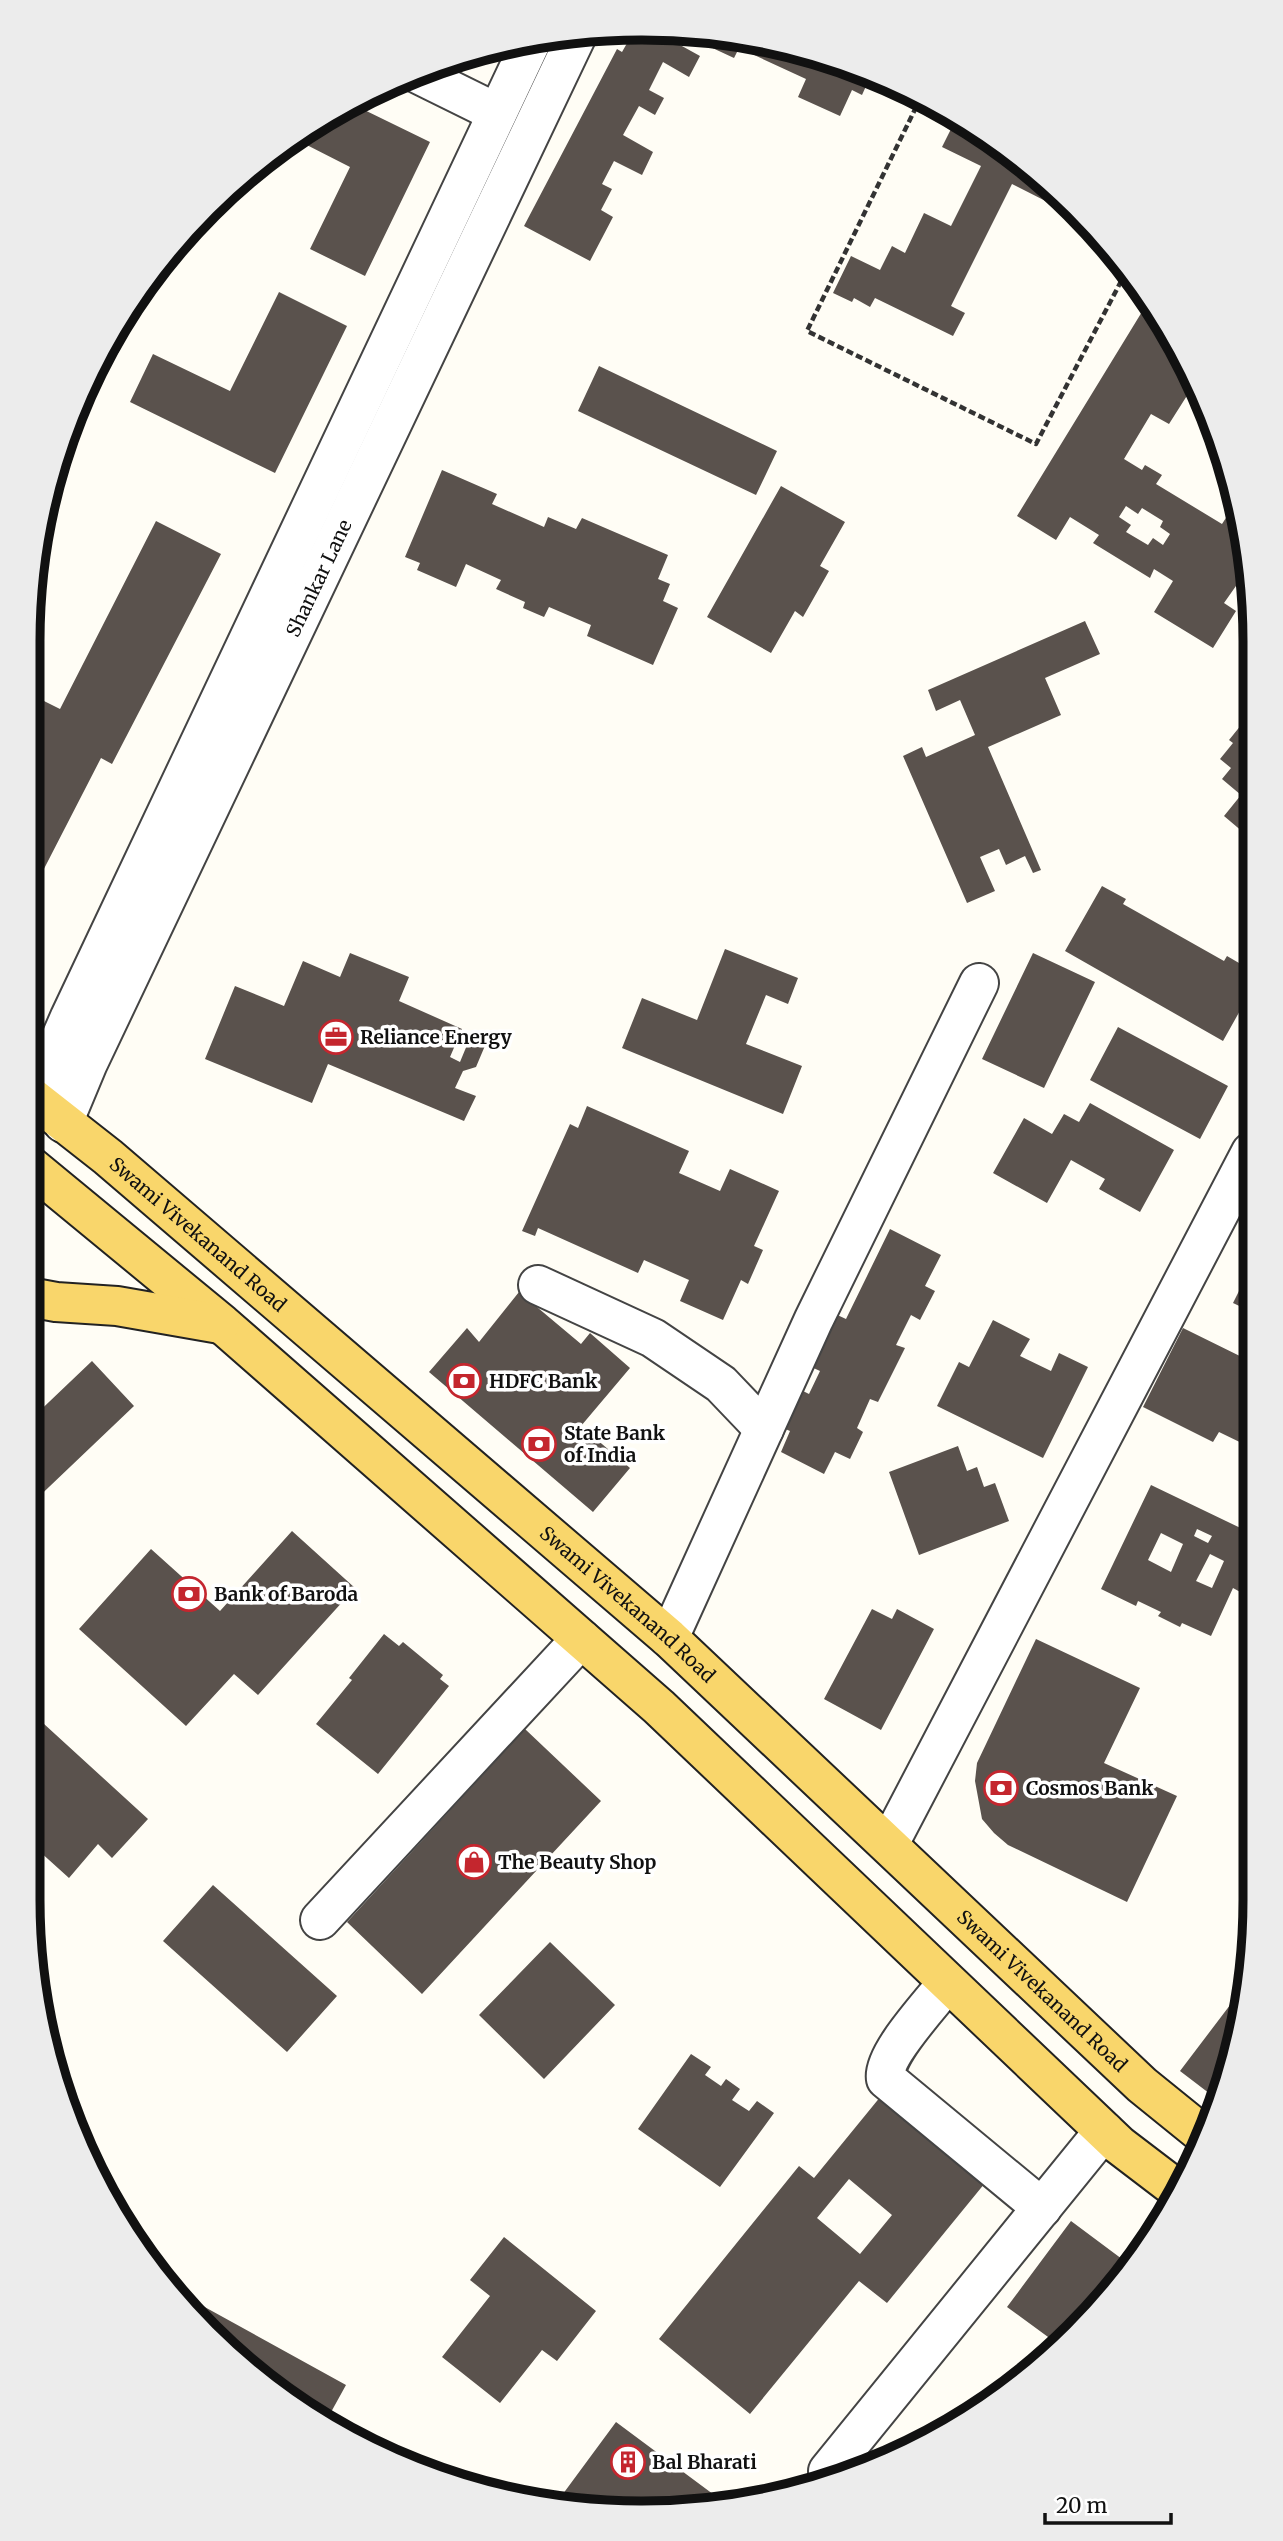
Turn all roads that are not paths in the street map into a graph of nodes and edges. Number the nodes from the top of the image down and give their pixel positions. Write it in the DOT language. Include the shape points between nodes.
graph roads {
  1 [pos="573,44"];
  2 [pos="526,52"];
  3 [pos="429,79"];
  4 [pos="497,113"];
  5 [pos="979,983"];
  6 [pos="40,1103"];
  7 [pos="40,1105"];
  8 [pos="40,1107"];
  9 [pos="1243,1173"];
  10 [pos="40,1180"];
  11 [pos="538,1285"];
  12 [pos="40,1299"];
  13 [pos="222,1324"];
  14 [pos="764,1429"];
  15 [pos="669,1638"];
  16 [pos="581,1639"];
  17 [pos="889,1844"];
  18 [pos="320,1920"];
  19 [pos="947,1983"];
  20 [pos="1197,2130"];
  21 [pos="1104,2131"];
  22 [pos="1170,2184"];
  23 [pos="1042,2208"];
  24 [pos="829,2471"];
  1 -- 7 [label="street, Shankar Lane" via="88,1063"];
  2 -- 4 [label="street, Shankar Lane"];
  3 -- 4 [label="street"];
  4 -- 6 [label="street, Shankar Lane" via="69,1017"];
  5 -- 14 [label="street"];
  8 -- 15 [label="main road, Swami Vivekanand Road" via="107,1157"];
  9 -- 17 [label="street"];
  10 -- 13 [label="main road"];
  11 -- 14 [label="street" via="653,1338 721,1384"];
  12 -- 13 [label="main road" via="117,1306"];
  13 -- 16 [label="main road"];
  14 -- 15 [label="street"];
  15 -- 17 [label="main road, Swami Vivekanand Road"];
  16 -- 18 [label="street"];
  16 -- 19 [label="main road" via="659,1707"];
  17 -- 20 [label="main road, Swami Vivekanand Road" via="1142,2085"];
  19 -- 21 [label="main road"];
  19 -- 23 [label="street" via="894,2051 885,2071 887,2079"];
  21 -- 22 [label="main road"];
  21 -- 23 [label="street"];
  23 -- 24 [label="street"];
}
